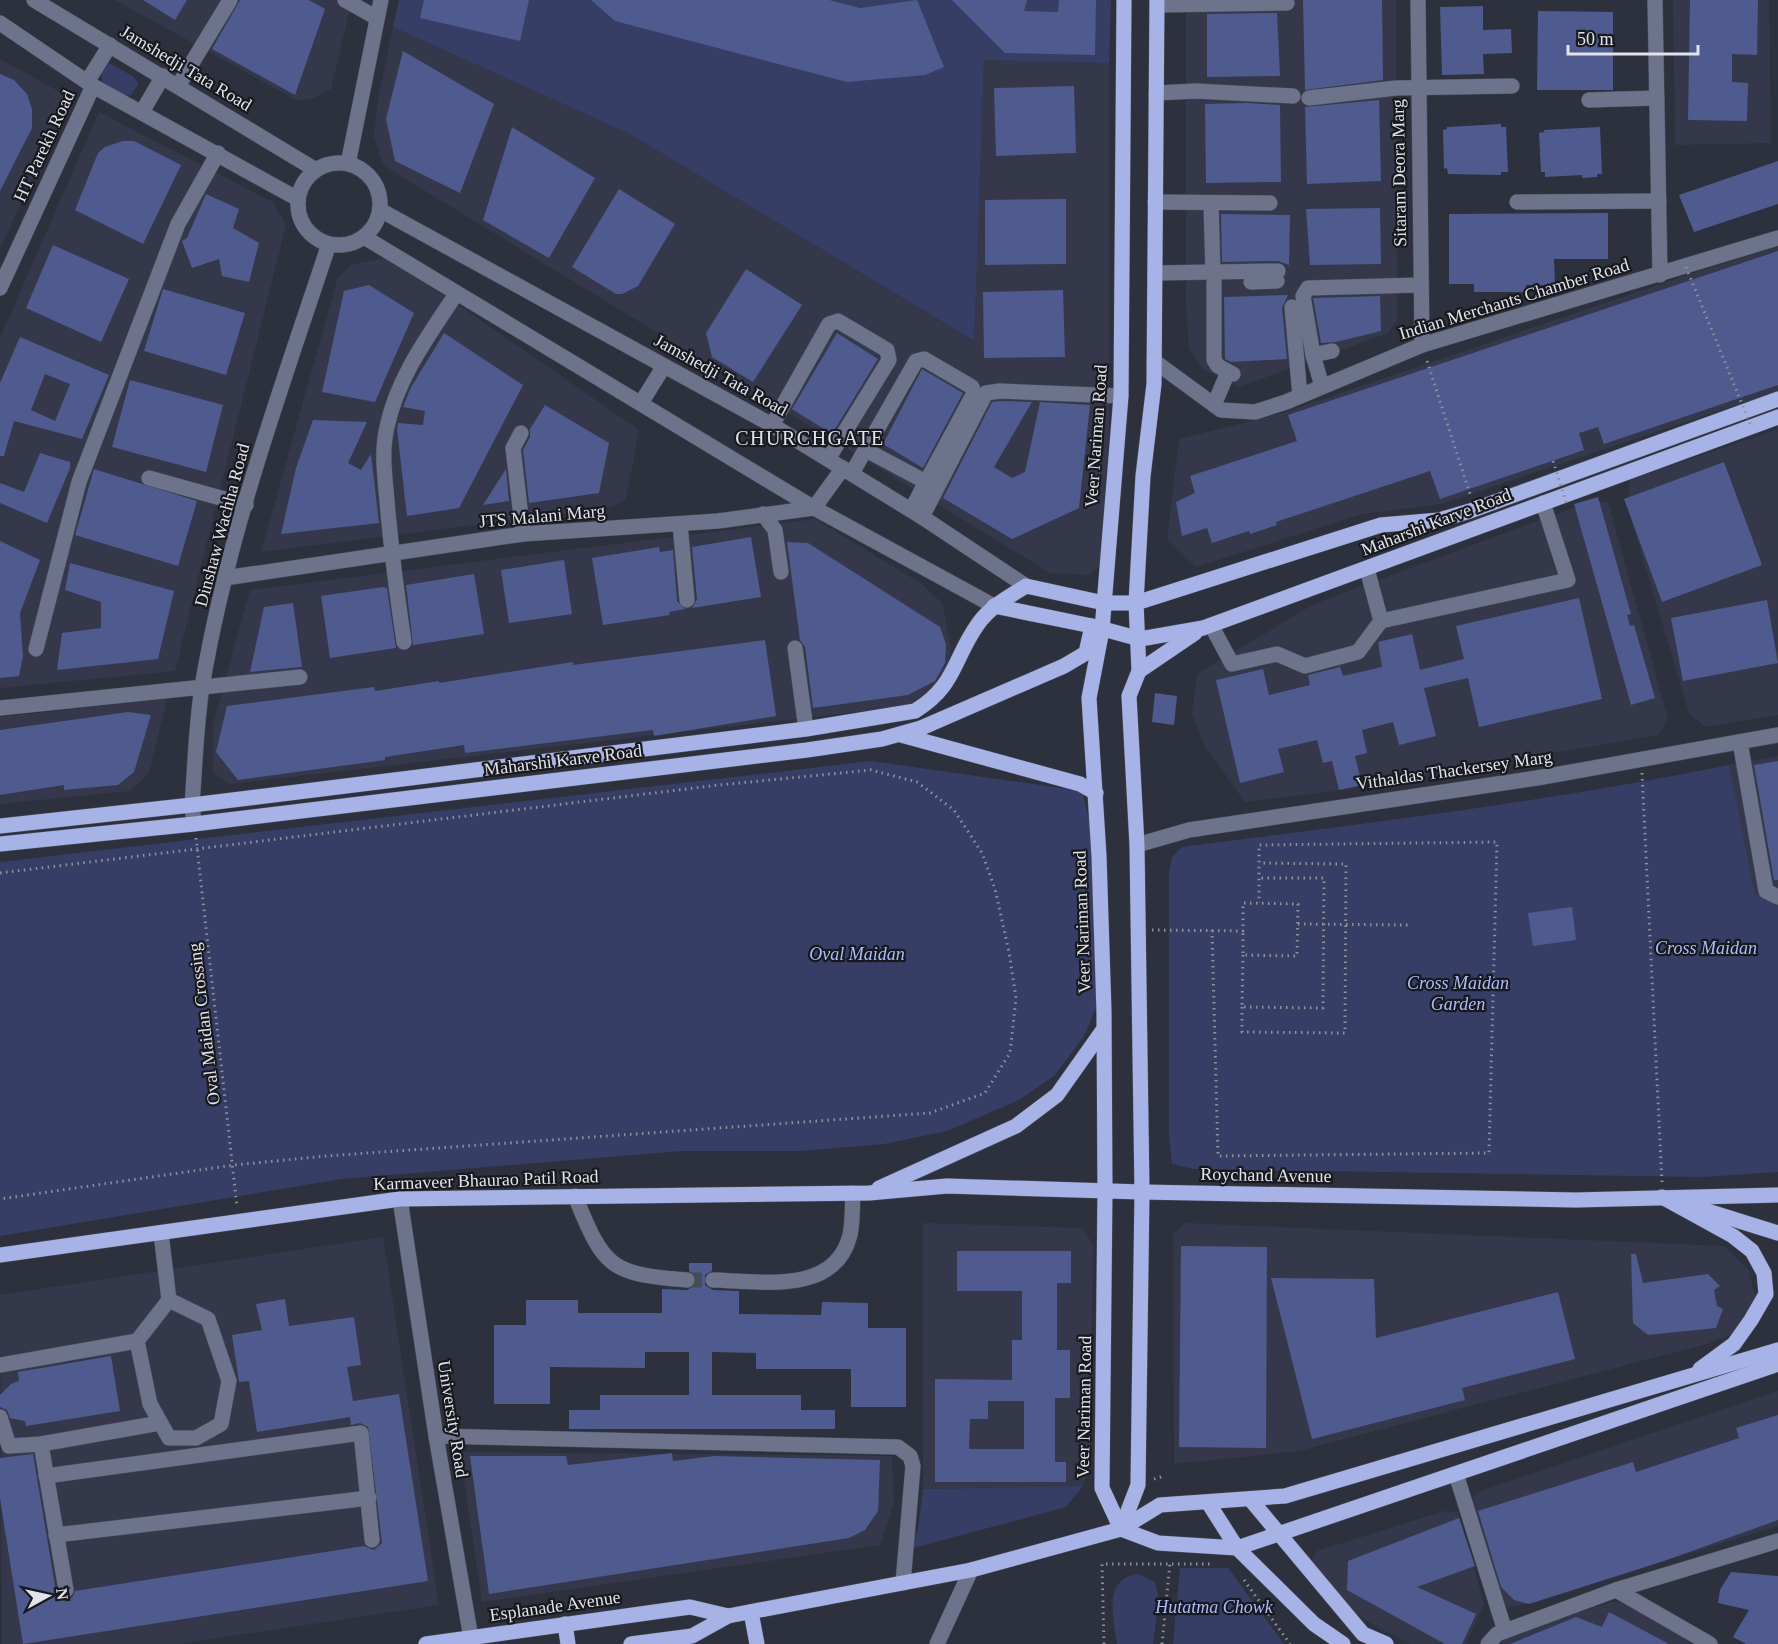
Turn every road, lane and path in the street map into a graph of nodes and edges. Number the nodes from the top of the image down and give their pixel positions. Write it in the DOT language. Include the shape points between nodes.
graph roads {
  1 [pos="34,0"];
  2 [pos="230,0"];
  3 [pos="345,0"];
  4 [pos="381,0"];
  5 [pos="1124,0"];
  6 [pos="1418,0"];
  7 [pos="1655,0"];
  8 [pos="1157,3"];
  9 [pos="1287,3"];
  10 [pos="376,18"];
  11 [pos="0,23"];
  12 [pos="110,45"];
  13 [pos="163,76"];
  14 [pos="90,84"];
  15 [pos="178,86"];
  16 [pos="1512,86"];
  17 [pos="1418,88"];
  18 [pos="1156,93"];
  19 [pos="1293,96"];
  20 [pos="1309,98"];
  21 [pos="1657,98"];
  22 [pos="1589,100"];
  23 [pos="142,112"];
  24 [pos="218,153"];
  25 [pos="348,164"];
  26 [pos="316,170"];
  27 [pos="298,199"];
  28 [pos="1659,201"];
  29 [pos="1155,202"];
  30 [pos="1517,202"];
  31 [pos="1211,203"];
  32 [pos="1270,203"];
  33 [pos="380,210"];
  34 [pos="364,237"];
  35 [pos="1778,238"];
  36 [pos="329,244"];
  37 [pos="1686,267"];
  38 [pos="1660,275"];
  39 [pos="1278,276"];
  40 [pos="1213,277"];
  41 [pos="1155,279"];
  42 [pos="1420,285"];
  43 [pos="0,288"];
  44 [pos="456,294"];
  45 [pos="1292,307"];
  46 [pos="1422,345"];
  47 [pos="1332,351"];
  48 [pos="1313,355"];
  49 [pos="1154,361"];
  50 [pos="664,366"];
  51 [pos="1322,386"];
  52 [pos="1121,396"];
  53 [pos="1300,396"];
  54 [pos="1778,399"];
  55 [pos="641,403"];
  56 [pos="1214,405"];
  57 [pos="1745,411"];
  58 [pos="1778,417"];
  59 [pos="772,424"];
  60 [pos="1751,426"];
  61 [pos="521,433"];
  62 [pos="866,450"];
  63 [pos="828,459"];
  64 [pos="1553,461"];
  65 [pos="847,471"];
  66 [pos="149,478"];
  67 [pos="1559,478"];
  68 [pos="926,482"];
  69 [pos="1566,500"];
  70 [pos="1543,503"];
  71 [pos="246,505"];
  72 [pos="814,508"];
  73 [pos="1475,509"];
  74 [pos="917,513"];
  75 [pos="763,514"];
  76 [pos="680,524"];
  77 [pos="523,534"];
  78 [pos="392,553"];
  79 [pos="1367,569"];
  80 [pos="781,572"];
  81 [pos="225,578"];
  82 [pos="1026,586"];
  83 [pos="687,600"];
  84 [pos="1104,603"];
  85 [pos="1136,603"];
  86 [pos="994,606"];
  87 [pos="1381,621"];
  88 [pos="1207,627"];
  89 [pos="1097,628"];
  90 [pos="1140,639"];
  91 [pos="404,642"];
  92 [pos="795,648"];
  93 [pos="36,649"];
  94 [pos="1139,671"];
  95 [pos="300,677"];
  96 [pos="202,688"];
  97 [pos="0,708"];
  98 [pos="806,729"];
  99 [pos="899,734"];
  100 [pos="1778,735"];
  101 [pos="1740,742"];
  102 [pos="1642,760"];
  103 [pos="1096,793"];
  104 [pos="192,806"];
  105 [pos="194,824"];
  106 [pos="0,826"];
  107 [pos="0,844"];
  108 [pos="1137,845"];
  109 [pos="197,850"];
  110 [pos="1259,863"];
  111 [pos="0,873"];
  112 [pos="1259,878"];
  113 [pos="1778,897"];
  114 [pos="1259,903"];
  115 [pos="1298,924"];
  116 [pos="1324,924"];
  117 [pos="1346,924"];
  118 [pos="1409,925"];
  119 [pos="1138,930"];
  120 [pos="1212,930"];
  121 [pos="1243,931"];
  122 [pos="1243,955"];
  123 [pos="1242,1007"];
  124 [pos="1103,1030"];
  125 [pos="234,1165"];
  126 [pos="1105,1190"];
  127 [pos="1142,1192"];
  128 [pos="861,1193"];
  129 [pos="1778,1195"];
  130 [pos="575,1196"];
  131 [pos="1662,1197"];
  132 [pos="0,1199"];
  133 [pos="400,1199"];
  134 [pos="238,1221"];
  135 [pos="161,1233"];
  136 [pos="1778,1233"];
  137 [pos="0,1255"];
  138 [pos="687,1280"];
  139 [pos="713,1280"];
  140 [pos="169,1300"];
  141 [pos="137,1341"];
  142 [pos="1778,1350"];
  143 [pos="1778,1364"];
  144 [pos="0,1365"];
  145 [pos="1692,1375"];
  146 [pos="0,1417"];
  147 [pos="160,1423"];
  148 [pos="436,1436"];
  149 [pos="196,1437"];
  150 [pos="40,1444"];
  151 [pos="199,1455"];
  152 [pos="1456,1474"];
  153 [pos="46,1476"];
  154 [pos="369,1498"];
  155 [pos="1253,1499"];
  156 [pos="1209,1503"];
  157 [pos="1121,1529"];
  158 [pos="56,1535"];
  159 [pos="1282,1535"];
  160 [pos="372,1540"];
  161 [pos="1778,1541"];
  162 [pos="1237,1548"];
  163 [pos="1170,1563"];
  164 [pos="1214,1564"];
  165 [pos="971,1570"];
  166 [pos="1238,1571"];
  167 [pos="903,1583"];
  168 [pos="66,1590"];
  169 [pos="1616,1590"];
  170 [pos="751,1612"];
  171 [pos="728,1617"];
  172 [pos="565,1624"];
  173 [pos="1496,1636"];
  174 [pos="471,1640"];
  175 [pos="426,1644"];
  176 [pos="568,1644"];
  177 [pos="637,1644"];
  178 [pos="757,1644"];
  179 [pos="937,1644"];
  180 [pos="1104,1644"];
  181 [pos="1162,1644"];
  182 [pos="1290,1644"];
  183 [pos="1343,1644"];
  184 [pos="1386,1644"];
  185 [pos="1710,1644"];
  1 -- 12 [label="street, Jamshedji Tata Road"];
  2 -- 15 [label="street"];
  3 -- 10 [label="street"];
  4 -- 10 [label="street"];
  5 -- 52 [label="main road, Veer Nariman Road"];
  6 -- 17 [label="street, Sitaram Deora Marg"];
  7 -- 21 [label="street"];
  8 -- 9 [label="street"];
  8 -- 18 [label="main road"];
  10 -- 25 [label="street"];
  11 -- 14 [label="street"];
  12 -- 13 [label="street, Jamshedji Tata Road"];
  12 -- 14 [label="street, HT Parekh Road"];
  13 -- 15 [label="street, Jamshedji Tata Road"];
  13 -- 23 [label="street"];
  14 -- 23 [label="street"];
  14 -- 43 [label="street, HT Parekh Road"];
  15 -- 26 [label="street, Jamshedji Tata Road"];
  16 -- 17 [label="street"];
  17 -- 20 [label="street"];
  17 -- 42 [label="street, Sitaram Deora Marg"];
  18 -- 19 [label="street"];
  18 -- 29 [label="main road"];
  21 -- 22 [label="street"];
  21 -- 28 [label="street"];
  23 -- 24 [label="street"];
  24 -- 27 [label="street"];
  24 -- 93 [label="street" via="178,224 79,482"];
  25 -- 26 [label="street" via="331,164"];
  25 -- 33 [label="street" via="367,174 375,185"];
  26 -- 27 [label="street" via="302,186"];
  27 -- 36 [label="street" via="302,224 310,234"];
  28 -- 30 [label="street"];
  28 -- 38 [label="street"];
  29 -- 31 [label="street"];
  29 -- 41 [label="main road"];
  31 -- 32 [label="street"];
  31 -- 40 [label="street"];
  33 -- 34 [label="street" via="376,223"];
  33 -- 50 [label="street, Jamshedji Tata Road"];
  34 -- 36 [label="street" via="346,245"];
  34 -- 44 [label="street"];
  35 -- 37 [label="street, Indian Merchants Chamber Road"];
  36 -- 71 [label="street, Dinshaw Wachha Road"];
  37 -- 38 [label="street, Indian Merchants Chamber Road"];
  37 -- 57 [label="path, bridge"];
  38 -- 46 [label="street, Indian Merchants Chamber Road"];
  39 -- 40 [label="street"];
  40 -- 41 [label="street"];
  40 -- 56 [label="street" via="1214,360 1230,373"];
  41 -- 49 [label="main road"];
  42 -- 46 [label="street, Sitaram Deora Marg"];
  42 -- 48 [label="street" via="1308,288 1304,296"];
  44 -- 55 [label="street"];
  44 -- 78 [label="street" via="409,370 387,427 383,453"];
  45 -- 53 [label="street"];
  46 -- 51 [label="street, Indian Merchants Chamber Road"];
  46 -- 73 [label="path"];
  47 -- 48 [label="street"];
  48 -- 51 [label="street"];
  49 -- 56 [label="street, Indian Merchants Chamber Road"];
  49 -- 85 [label="main road"];
  50 -- 55 [label="street"];
  50 -- 59 [label="street, Jamshedji Tata Road"];
  51 -- 53 [label="street, Indian Merchants Chamber Road"];
  52 -- 74 [label="street" via="1000,390 986,393"];
  52 -- 84 [label="main road, Veer Nariman Road"];
  53 -- 56 [label="street, Indian Merchants Chamber Road" via="1256,412 1221,410"];
  54 -- 57 [label="main road, Maharshi Karve Road"];
  55 -- 72 [label="street"];
  57 -- 60 [label="path, bridge"];
  57 -- 67 [label="main road, Maharshi Karve Road"];
  58 -- 60 [label="main road, Maharshi Karve Road"];
  59 -- 63 [label="street, Jamshedji Tata Road"];
  59 -- 63 [label="street" via="829,324 838,321 887,350 890,360"];
  60 -- 69 [label="main road, Maharshi Karve Road"];
  61 -- 77 [label="street" via="513,448"];
  62 -- 65 [label="street"];
  62 -- 68 [label="street"];
  62 -- 68 [label="street" via="916,361 924,359 972,387 974,393"];
  63 -- 65 [label="street, Jamshedji Tata Road"];
  64 -- 67 [label="path, bridge"];
  65 -- 72 [label="street"];
  65 -- 74 [label="street, Jamshedji Tata Road"];
  66 -- 71 [label="street"];
  67 -- 69 [label="path, bridge"];
  67 -- 73 [label="main road, Maharshi Karve Road"];
  68 -- 74 [label="street"];
  69 -- 70 [label="main road, Maharshi Karve Road"];
  70 -- 79 [label="main road, Maharshi Karve Road"];
  70 -- 87 [label="street" via="1568,580"];
  71 -- 81 [label="street, Dinshaw Wachha Road"];
  72 -- 75 [label="street, JTS Malani Marg"];
  72 -- 86 [label="street"];
  73 -- 85 [label="main road, Maharshi Karve Road" via="1438,520 1381,525"];
  74 -- 82 [label="street, Jamshedji Tata Road"];
  75 -- 76 [label="street, JTS Malani Marg"];
  75 -- 80 [label="street" via="775,530"];
  76 -- 77 [label="street, JTS Malani Marg"];
  76 -- 83 [label="street"];
  77 -- 78 [label="street, JTS Malani Marg"];
  78 -- 81 [label="street, JTS Malani Marg"];
  78 -- 91 [label="street"];
  79 -- 87 [label="street"];
  79 -- 88 [label="main road, Maharshi Karve Road"];
  81 -- 96 [label="street, Dinshaw Wachha Road"];
  82 -- 84 [label="main road, Jamshedji Tata Road"];
  82 -- 86 [label="main road"];
  84 -- 85 [label="main road, Maharshi Karve Road"];
  84 -- 89 [label="main road, Veer Nariman Road"];
  85 -- 90 [label="main road"];
  86 -- 89 [label="main road"];
  86 -- 98 [label="main road, Maharshi Karve Road" via="978,624 944,688 931,702 915,711"];
  87 -- 88 [label="street" via="1358,651 1305,666 1277,654 1232,664"];
  88 -- 90 [label="main road, Maharshi Karve Road"];
  88 -- 94 [label="main road"];
  89 -- 90 [label="main road, Maharshi Karve Road"];
  89 -- 99 [label="main road, Maharshi Karve Road" via="1086,653 1064,666"];
  89 -- 103 [label="main road, Veer Nariman Road" via="1089,698"];
  90 -- 94 [label="main road"];
  92 -- 98 [label="street"];
  94 -- 108 [label="main road" via="1129,696"];
  95 -- 96 [label="street"];
  96 -- 97 [label="street"];
  96 -- 104 [label="street, Dinshaw Wachha Road"];
  98 -- 104 [label="main road, Maharshi Karve Road"];
  99 -- 103 [label="main road" via="1080,784"];
  99 -- 105 [label="main road, Maharshi Karve Road" via="807,750"];
  100 -- 101 [label="street, Vithaldas Thackersey Marg"];
  101 -- 102 [label="street, Vithaldas Thackersey Marg"];
  101 -- 113 [label="street" via="1766,891"];
  102 -- 108 [label="street, Vithaldas Thackersey Marg" via="1189,830"];
  102 -- 131 [label="path"];
  103 -- 124 [label="main road, Veer Nariman Road"];
  104 -- 105 [label="street, Dinshaw Wachha Road"];
  104 -- 106 [label="main road, Maharshi Karve Road"];
  105 -- 107 [label="main road, Maharshi Karve Road"];
  105 -- 109 [label="path, Oval Maidan Crossing"];
  108 -- 119 [label="main road"];
  109 -- 111 [label="path"];
  109 -- 125 [label="path, Oval Maidan Crossing"];
  109 -- 125 [label="path" via="719,785 871,770 917,782 954,810 982,854 1010,952 1016,998 1010,1053 985,1093 930,1113"];
  110 -- 112 [label="path"];
  110 -- 117 [label="path" via="1346,864"];
  110 -- 120 [label="path" via="1259,845 1497,842 1489,1153 1218,1156"];
  112 -- 114 [label="path"];
  112 -- 116 [label="path" via="1324,878"];
  114 -- 115 [label="path" via="1298,904"];
  114 -- 121 [label="path" via="1243,903"];
  115 -- 116 [label="path"];
  115 -- 122 [label="path" via="1297,956"];
  116 -- 117 [label="path"];
  116 -- 123 [label="path" via="1323,1008"];
  117 -- 118 [label="path"];
  117 -- 123 [label="path" via="1345,1033 1242,1032"];
  119 -- 120 [label="path"];
  119 -- 127 [label="main road"];
  120 -- 121 [label="path"];
  121 -- 122 [label="path"];
  122 -- 123 [label="path"];
  124 -- 126 [label="main road, Veer Nariman Road"];
  124 -- 128 [label="main road" via="1058,1095 1016,1126"];
  125 -- 132 [label="path"];
  125 -- 134 [label="path, Oval Maidan Crossing"];
  126 -- 127 [label="main road, Roychand Avenue"];
  126 -- 128 [label="main road, Roychand Avenue" via="947,1186"];
  126 -- 157 [label="main road, Veer Nariman Road" via="1102,1488"];
  127 -- 131 [label="main road, Roychand Avenue" via="1576,1200"];
  127 -- 157 [label="main road" via="1138,1485"];
  128 -- 130 [label="main road, Karmaveer Bhaurao Patil Road"];
  128 -- 139 [label="street" via="846,1245 819,1275 787,1282"];
  129 -- 131 [label="main road"];
  130 -- 133 [label="main road, Karmaveer Bhaurao Patil Road"];
  130 -- 138 [label="street" via="606,1258 624,1271 641,1276"];
  131 -- 136 [label="main road"];
  131 -- 145 [label="main road" via="1733,1236 1752,1251 1764,1273 1766,1294 1734,1344"];
  133 -- 134 [label="main road, Karmaveer Bhaurao Patil Road"];
  133 -- 148 [label="street, University Road"];
  134 -- 135 [label="main road, Karmaveer Bhaurao Patil Road"];
  135 -- 137 [label="main road, Karmaveer Bhaurao Patil Road"];
  135 -- 140 [label="street"];
  140 -- 141 [label="street"];
  140 -- 149 [label="street" via="208,1319 229,1381 221,1424"];
  141 -- 144 [label="street"];
  141 -- 147 [label="street" via="150,1404"];
  142 -- 145 [label="main road"];
  143 -- 152 [label="main road"];
  145 -- 155 [label="main road" via="1285,1496"];
  146 -- 150 [label="street" via="9,1446"];
  147 -- 149 [label="street" via="169,1438"];
  147 -- 150 [label="street"];
  148 -- 167 [label="street" via="898,1447 906,1450 913,1466"];
  148 -- 174 [label="street, University Road"];
  149 -- 151 [label="street"];
  150 -- 153 [label="street"];
  151 -- 153 [label="street"];
  151 -- 154 [label="street" via="361,1433"];
  152 -- 159 [label="main road"];
  152 -- 173 [label="street"];
  153 -- 158 [label="street"];
  154 -- 158 [label="street"];
  154 -- 160 [label="street"];
  155 -- 156 [label="main road"];
  155 -- 159 [label="main road"];
  156 -- 157 [label="main road" via="1160,1505"];
  156 -- 162 [label="main road"];
  157 -- 162 [label="main road" via="1158,1543"];
  157 -- 165 [label="main road"];
  158 -- 168 [label="street"];
  159 -- 162 [label="main road"];
  159 -- 184 [label="main road" via="1363,1634"];
  161 -- 169 [label="street"];
  162 -- 183 [label="main road" via="1314,1624"];
  163 -- 164 [label="path"];
  163 -- 180 [label="path" via="1102,1564"];
  163 -- 181 [label="path"];
  165 -- 167 [label="main road"];
  165 -- 179 [label="street"];
  166 -- 182 [label="path"];
  167 -- 170 [label="main road"];
  169 -- 173 [label="street"];
  169 -- 185 [label="street"];
  170 -- 171 [label="main road"];
  170 -- 178 [label="main road"];
  171 -- 172 [label="main road, Esplanade Avenue" via="690,1607"];
  171 -- 177 [label="main road" via="692,1636"];
  172 -- 174 [label="main road, Esplanade Avenue"];
  172 -- 176 [label="main road"];
  174 -- 175 [label="main road, Esplanade Avenue"];
}
